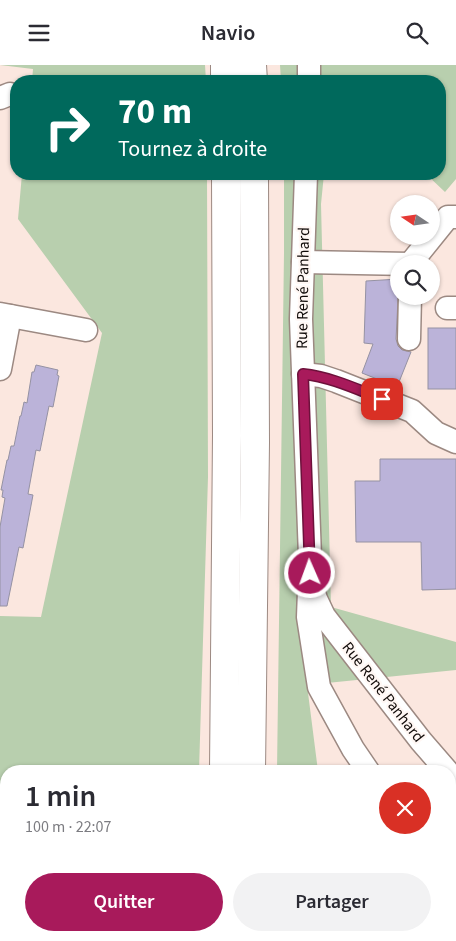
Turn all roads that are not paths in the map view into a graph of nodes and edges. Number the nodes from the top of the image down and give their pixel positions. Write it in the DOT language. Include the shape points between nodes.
graph roads {
  1 [pos="226,180"];
  2 [pos="254,180"];
  3 [pos="306,180"];
  4 [pos="456,217"];
  5 [pos="417,255"];
  6 [pos="303,262"];
  7 [pos="390,264"];
  8 [pos="410,305"];
  9 [pos="5,315"];
  10 [pos="86,330"];
  11 [pos="409,339"];
  12 [pos="0,369"];
  13 [pos="303,374"];
  14 [pos="456,442"];
  15 [pos="311,583"];
  16 [pos="224,765"];
  17 [pos="251,765"];
  18 [pos="364,765"];
  19 [pos="443,765"];
  1 -- 16 [label="highway" via="228,435"];
  2 -- 17 [label="highway"];
  3 -- 6 [label="street, Rue René Panhard"];
  4 -- 5 [label="street" via="448,217"];
  6 -- 7 [label="street"];
  6 -- 13 [label="street, Rue René Panhard"];
  8 -- 11 [label="street"];
  9 -- 10 [label="street"];
  9 -- 12 [label="street"];
  13 -- 14 [label="street" via="336,381 412,411 436,433"];
  13 -- 15 [label="street, Rue René Panhard"];
  15 -- 18 [label="street, Rue René Panhard" via="308,617 319,687"];
  15 -- 19 [label="street, Rue René Panhard" via="324,616"];
}
